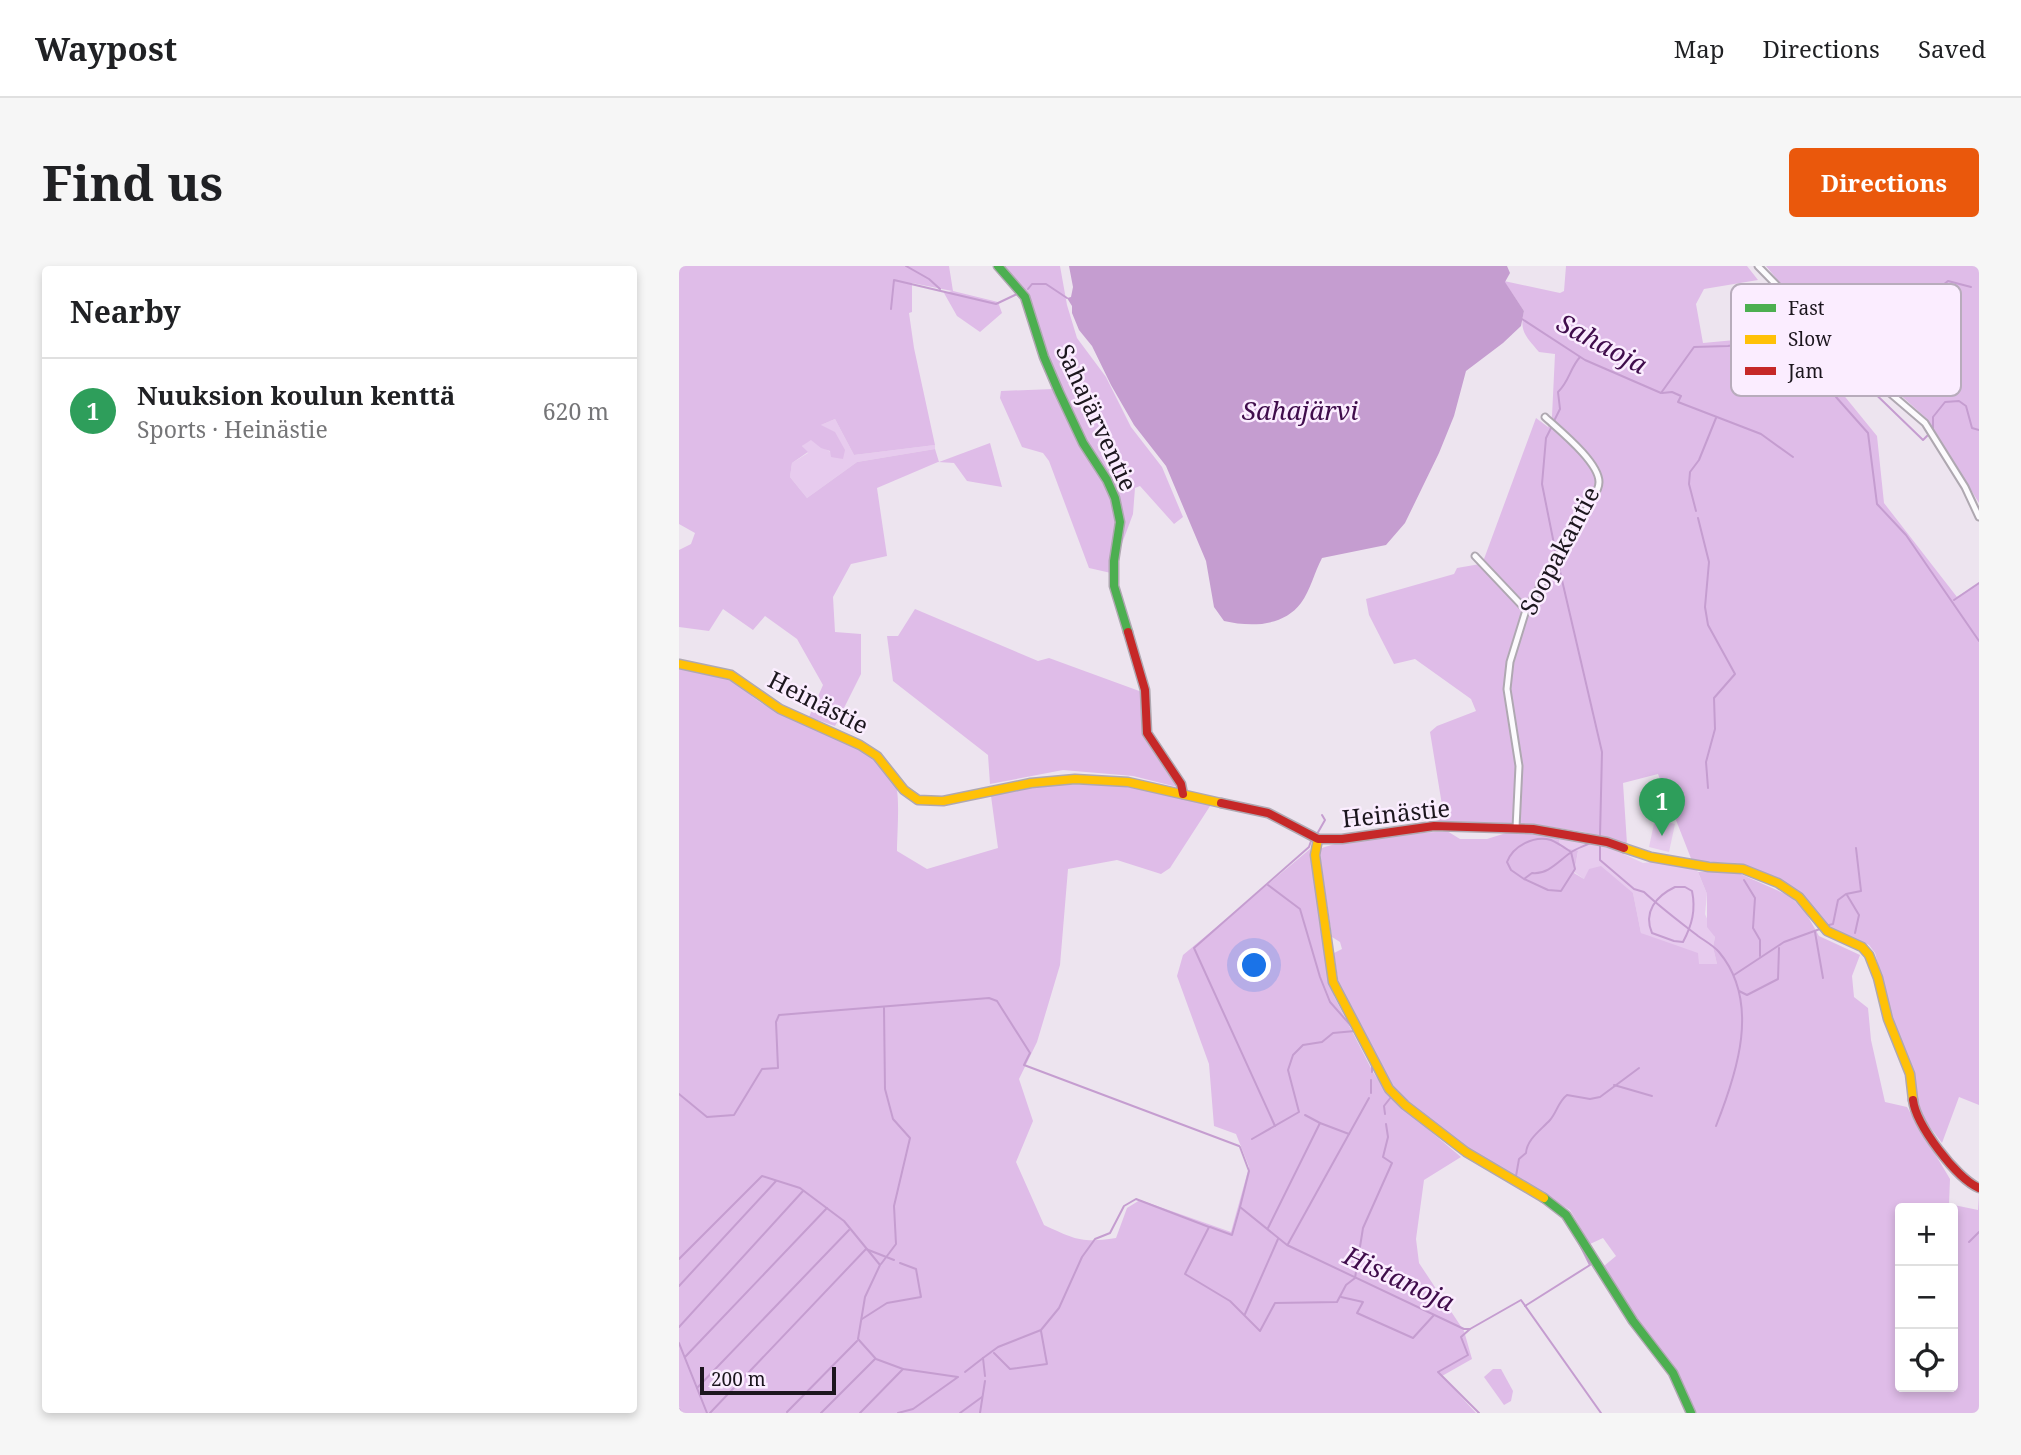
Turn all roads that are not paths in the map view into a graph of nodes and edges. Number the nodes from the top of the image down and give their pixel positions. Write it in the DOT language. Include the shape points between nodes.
graph roads {
  1 [pos="997,266"];
  2 [pos="1758,266"];
  3 [pos="1776,284"];
  4 [pos="1894,396"];
  5 [pos="1545,417"];
  6 [pos="1979,517"];
  7 [pos="1475,556"];
  8 [pos="1526,610"];
  9 [pos="679,664"];
  10 [pos="1183,794"];
  11 [pos="1516,828"];
  12 [pos="1318,839"];
  13 [pos="1979,1188"];
  14 [pos="1691,1413"];
  1 -- 10 [label="street, Sahajärventie" via="1025,297 1059,392 1115,498 1120,522 1114,586 1145,690 1147,733"];
  2 -- 3 [label="street"];
  4 -- 6 [label="street" via="1925,423"];
  5 -- 8 [label="street, Soopakantie" via="1587,458 1599,482"];
  7 -- 8 [label="street"];
  8 -- 11 [label="street, Soopakantie" via="1507,676 1519,766"];
  9 -- 10 [label="street, Heinästie" via="728,674 773,705 852,741 878,757 908,794 922,801 1061,780 1128,782"];
  10 -- 12 [label="street, Heinästie" via="1268,813"];
  11 -- 12 [label="street, Heinästie" via="1434,826"];
  11 -- 13 [label="street, Heinästie" via="1607,842 1646,856 1695,865 1743,869 1791,891 1827,931 1869,955 1910,1074 1914,1111 1950,1167"];
  12 -- 14 [label="street" via="1315,855 1333,982 1384,1081 1453,1143 1566,1214 1633,1321 1673,1373"];
}
